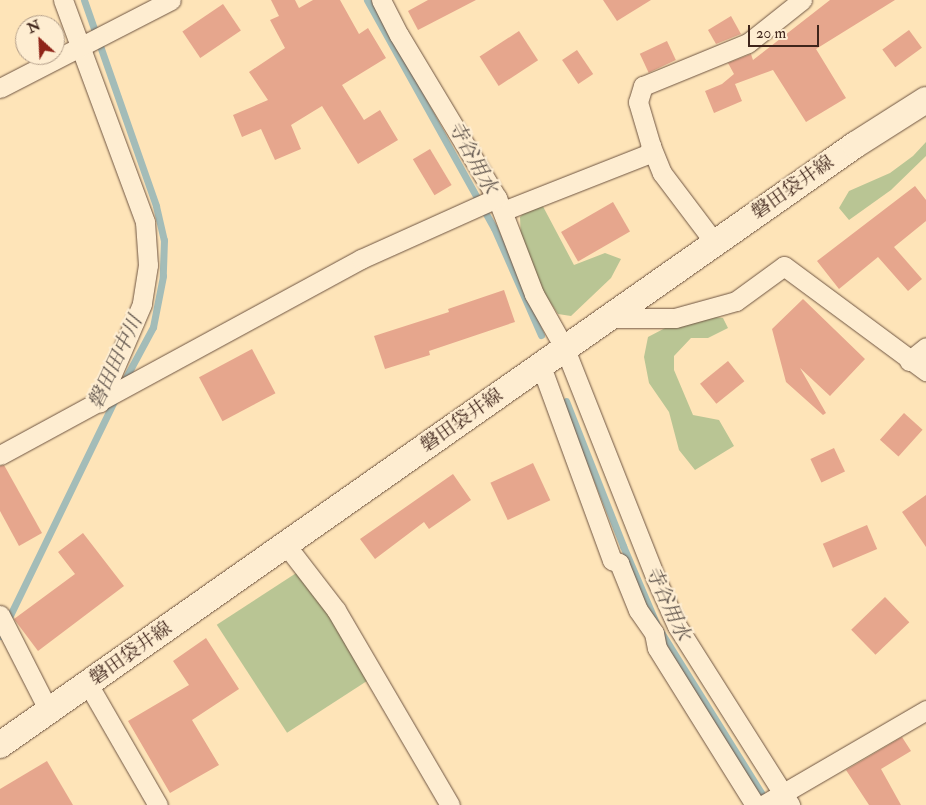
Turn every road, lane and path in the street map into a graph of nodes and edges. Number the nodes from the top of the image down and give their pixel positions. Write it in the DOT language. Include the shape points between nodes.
graph roads {
  1 [pos="63,0"];
  2 [pos="171,0"];
  3 [pos="381,0"];
  4 [pos="802,0"];
  5 [pos="80,45"];
  6 [pos="0,88"];
  7 [pos="926,100"];
  8 [pos="651,146"];
  9 [pos="500,205"];
  10 [pos="715,243"];
  11 [pos="609,318"];
  12 [pos="926,347"];
  13 [pos="565,349"];
  14 [pos="909,361"];
  15 [pos="541,366"];
  16 [pos="926,371"];
  17 [pos="100,402"];
  18 [pos="0,455"];
  19 [pos="286,545"];
  20 [pos="0,615"];
  21 [pos="88,684"];
  22 [pos="926,710"];
  23 [pos="50,711"];
  24 [pos="0,745"];
  25 [pos="787,799"];
  26 [pos="158,805"];
  27 [pos="450,805"];
  28 [pos="755,805"];
  29 [pos="763,805"];
  1 -- 5 [label="street"];
  2 -- 5 [label="street"];
  3 -- 9 [label="street"];
  4 -- 8 [label="street" via="748,43 643,86 638,102"];
  5 -- 6 [label="street"];
  5 -- 17 [label="street" via="145,222 148,266 142,304"];
  7 -- 10 [label="main road, 磐田袋井線" via="854,145"];
  8 -- 9 [label="street" via="648,154"];
  8 -- 10 [label="street" via="662,173"];
  9 -- 13 [label="street" via="534,294"];
  9 -- 17 [label="street" via="361,259"];
  10 -- 11 [label="main road, 磐田袋井線"];
  11 -- 13 [label="main road, 磐田袋井線"];
  11 -- 14 [label="street" via="675,318 736,301 784,266"];
  12 -- 14 [label="street"];
  13 -- 15 [label="main road, 磐田袋井線"];
  13 -- 25 [label="street" via="677,626"];
  14 -- 16 [label="street"];
  15 -- 19 [label="main road, 磐田袋井線"];
  15 -- 28 [label="street" via="612,560 619,563 638,610 654,633 657,648"];
  17 -- 18 [label="street"];
  19 -- 21 [label="main road, 磐田袋井線"];
  19 -- 27 [label="street" via="336,610"];
  20 -- 23 [label="street"];
  21 -- 23 [label="main road, 磐田袋井線"];
  21 -- 26 [label="street"];
  22 -- 25 [label="street"];
  23 -- 24 [label="main road, 磐田袋井線"];
  25 -- 29 [label="street"];
}
